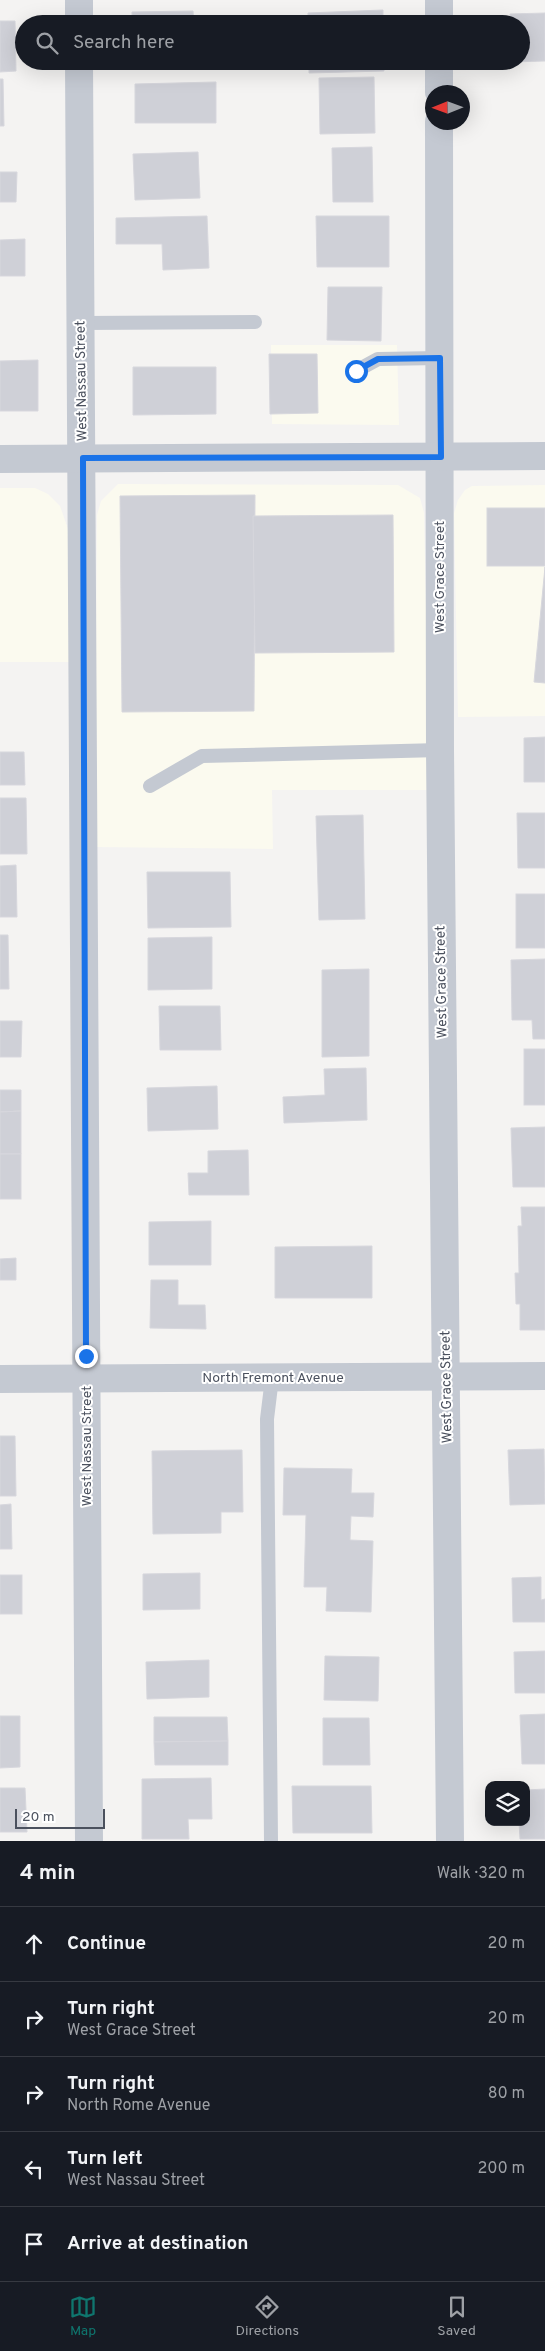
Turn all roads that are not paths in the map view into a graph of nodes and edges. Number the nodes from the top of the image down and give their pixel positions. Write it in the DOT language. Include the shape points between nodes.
graph roads {
  1 [pos="79,0"];
  2 [pos="439,0"];
  3 [pos="79,15"];
  4 [pos="439,15"];
  5 [pos="79,70"];
  6 [pos="439,70"];
  7 [pos="439,85"];
  8 [pos="440,130"];
  9 [pos="256,322"];
  10 [pos="82,323"];
  11 [pos="440,358"];
  12 [pos="356,371"];
  13 [pos="545,456"];
  14 [pos="441,457"];
  15 [pos="83,458"];
  16 [pos="0,459"];
  17 [pos="440,750"];
  18 [pos="150,786"];
  19 [pos="446,1376"];
  20 [pos="545,1376"];
  21 [pos="272,1378"];
  22 [pos="0,1379"];
  23 [pos="86,1379"];
  24 [pos="89,1841"];
  25 [pos="271,1841"];
  26 [pos="450,1841"];
  1 -- 3 [label="street"];
  2 -- 4 [label="street"];
  5 -- 10 [label="street, West Nassau Street"];
  6 -- 7 [label="street"];
  8 -- 11 [label="street, West Grace Street"];
  9 -- 10 [label="lane"];
  10 -- 15 [label="street, West Nassau Street"];
  11 -- 12 [label="lane" via="378,359"];
  11 -- 14 [label="street, West Grace Street"];
  13 -- 14 [label="street"];
  14 -- 15 [label="street"];
  14 -- 17 [label="street, West Grace Street"];
  15 -- 16 [label="street"];
  15 -- 23 [label="street, West Nassau Street"];
  17 -- 18 [label="lane" via="202,756"];
  17 -- 19 [label="street, West Grace Street"];
  19 -- 20 [label="street, North Fremont Avenue"];
  19 -- 21 [label="street, North Fremont Avenue"];
  19 -- 26 [label="street, West Grace Street"];
  21 -- 23 [label="street, North Fremont Avenue"];
  21 -- 25 [label="lane" via="267,1420"];
  22 -- 23 [label="street, North Fremont Avenue"];
  23 -- 24 [label="street, West Nassau Street"];
}
